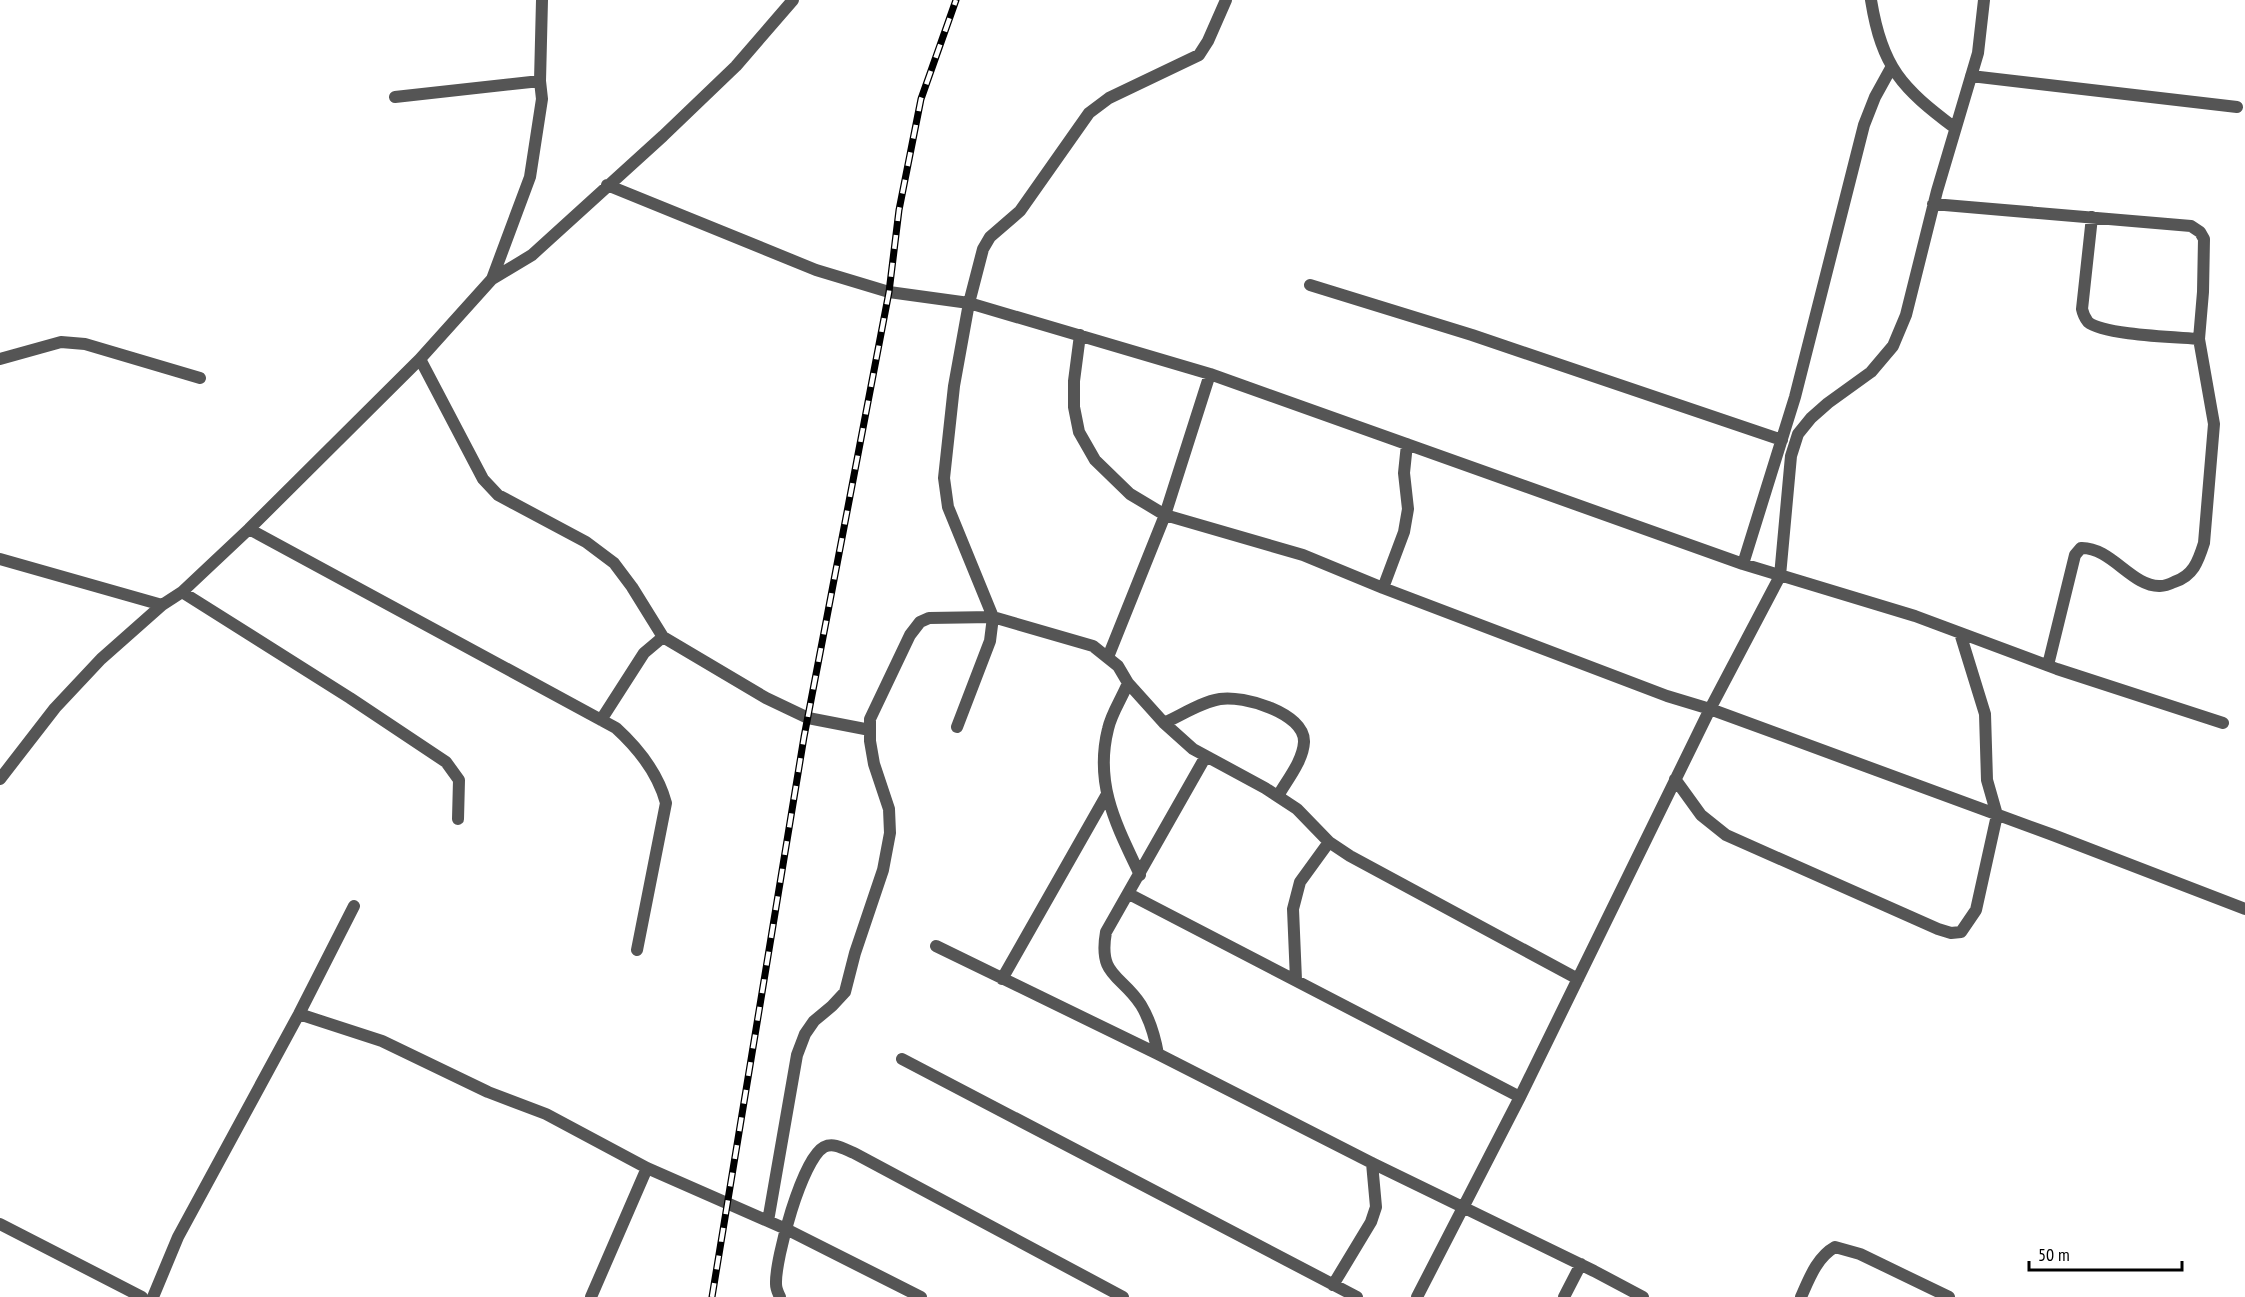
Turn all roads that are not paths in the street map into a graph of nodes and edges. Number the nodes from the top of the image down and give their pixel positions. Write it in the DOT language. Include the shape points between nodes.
graph roads {
  1 [pos="542,0"];
  2 [pos="793,0"];
  3 [pos="1226,0"];
  4 [pos="1871,0"];
  5 [pos="1984,0"];
  6 [pos="1891,68"];
  7 [pos="1971,76"];
  8 [pos="540,81"];
  9 [pos="395,97"];
  10 [pos="2237,106"];
  11 [pos="1955,128"];
  12 [pos="607,185"];
  13 [pos="1934,204"];
  14 [pos="2092,217"];
  15 [pos="492,279"];
  16 [pos="1310,285"];
  17 [pos="969,303"];
  18 [pos="1080,335"];
  19 [pos="2199,339"];
  20 [pos="420,358"];
  21 [pos="0,359"];
  22 [pos="1210,374"];
  23 [pos="200,378"];
  24 [pos="1782,440"];
  25 [pos="1407,444"];
  26 [pos="1165,515"];
  27 [pos="249,529"];
  28 [pos="0,559"];
  29 [pos="1743,564"];
  30 [pos="1780,576"];
  31 [pos="1383,588"];
  32 [pos="182,592"];
  33 [pos="162,605"];
  34 [pos="993,617"];
  35 [pos="1960,633"];
  36 [pos="663,637"];
  37 [pos="1108,657"];
  38 [pos="2048,665"];
  39 [pos="1128,683"];
  40 [pos="1710,710"];
  41 [pos="601,720"];
  42 [pos="1164,723"];
  43 [pos="2223,723"];
  44 [pos="957,727"];
  45 [pos="870,730"];
  46 [pos="1206,756"];
  47 [pos="0,779"];
  48 [pos="1675,779"];
  49 [pos="1106,796"];
  50 [pos="1278,796"];
  51 [pos="1997,815"];
  52 [pos="458,819"];
  53 [pos="1329,842"];
  54 [pos="1140,875"];
  55 [pos="1129,894"];
  56 [pos="354,906"];
  57 [pos="2245,909"];
  58 [pos="936,946"];
  59 [pos="637,950"];
  60 [pos="1002,979"];
  61 [pos="1578,979"];
  62 [pos="1296,980"];
  63 [pos="299,1014"];
  64 [pos="1158,1054"];
  65 [pos="902,1059"];
  66 [pos="1520,1097"];
  67 [pos="1372,1163"];
  68 [pos="647,1168"];
  69 [pos="1464,1209"];
  70 [pos="768,1221"];
  71 [pos="0,1224"];
  72 [pos="786,1229"];
  73 [pos="1581,1264"];
  74 [pos="1333,1285"];
  75 [pos="142,1297"];
  76 [pos="153,1297"];
  77 [pos="591,1297"];
  78 [pos="780,1297"];
  79 [pos="921,1297"];
  80 [pos="1123,1297"];
  81 [pos="1357,1297"];
  82 [pos="1417,1297"];
  83 [pos="1564,1297"];
  84 [pos="1644,1297"];
  85 [pos="1801,1297"];
  86 [pos="1949,1297"];
  1 -- 8 [label="street"];
  2 -- 12 [label="street" via="736,66"];
  3 -- 17 [label="street" via="1199,55 1109,98 1089,113 1020,211 990,237 983,249"];
  4 -- 6 [label="street"];
  5 -- 7 [label="street" via="1978,53"];
  6 -- 11 [label="street" via="1908,90"];
  6 -- 24 [label="street" via="1864,126"];
  7 -- 10 [label="street"];
  7 -- 11 [label="street"];
  8 -- 9 [label="street"];
  8 -- 15 [label="street" via="542,99 530,177"];
  11 -- 13 [label="street"];
  12 -- 15 [label="street" via="532,255"];
  12 -- 17 [label="street" via="816,270 890,292"];
  13 -- 14 [label="street"];
  13 -- 30 [label="street" via="1906,315 1893,346 1871,372 1810,418 1798,434 1791,456"];
  14 -- 19 [label="street" via="2191,226 2200,232 2205,252"];
  14 -- 19 [label="street" via="2082,309 2089,323 2131,333"];
  15 -- 20 [label="street"];
  16 -- 24 [label="street" via="1472,335"];
  17 -- 18 [label="street"];
  17 -- 34 [label="street" via="954,386 944,478 948,507"];
  18 -- 22 [label="street"];
  18 -- 26 [label="street" via="1074,398 1080,432 1095,460 1130,494"];
  19 -- 38 [label="street" via="2214,424 2204,543 2199,561 2182,580 2151,585 2098,551 2081,548 2072,564"];
  20 -- 27 [label="street"];
  20 -- 36 [label="street" via="483,479 498,495 586,542 614,563"];
  21 -- 23 [label="street" via="62,342 85,344"];
  22 -- 25 [label="street"];
  22 -- 26 [label="street"];
  24 -- 29 [label="street"];
  25 -- 29 [label="street"];
  25 -- 31 [label="street" via="1404,473 1408,509 1404,532"];
  26 -- 31 [label="street" via="1303,555"];
  26 -- 37 [label="street"];
  27 -- 32 [label="street"];
  27 -- 41 [label="street"];
  28 -- 33 [label="street"];
  29 -- 30 [label="street"];
  30 -- 35 [label="street"];
  30 -- 40 [label="street"];
  31 -- 40 [label="street"];
  32 -- 33 [label="street"];
  32 -- 52 [label="street" via="446,762 459,780"];
  33 -- 47 [label="street" via="101,659 55,708"];
  34 -- 37 [label="street" via="1093,646"];
  34 -- 44 [label="street" via="990,641"];
  34 -- 45 [label="street" via="929,618 920,622 889,675 870,719"];
  35 -- 38 [label="street"];
  35 -- 51 [label="street" via="1985,714 1987,780"];
  36 -- 41 [label="street" via="644,653"];
  36 -- 45 [label="street" via="766,698 808,718"];
  37 -- 39 [label="street"];
  38 -- 43 [label="street"];
  39 -- 42 [label="street"];
  39 -- 49 [label="street" via="1108,729 1103,768"];
  40 -- 48 [label="street"];
  40 -- 51 [label="street"];
  41 -- 59 [label="street" via="635,745 660,783 666,803"];
  42 -- 46 [label="street"];
  42 -- 50 [label="street" via="1221,699 1248,700 1284,716 1298,725 1304,742 1299,760"];
  45 -- 70 [label="street" via="874,764 889,808 890,833 883,870 845,992 814,1021 797,1055"];
  46 -- 50 [label="street"];
  46 -- 54 [label="street"];
  48 -- 51 [label="street" via="1701,815 1726,835 1951,933 1961,932 1976,910"];
  48 -- 61 [label="street"];
  49 -- 54 [label="street"];
  49 -- 60 [label="street"];
  50 -- 53 [label="street" via="1297,809"];
  51 -- 57 [label="street"];
  53 -- 61 [label="street"];
  53 -- 62 [label="street" via="1300,882 1293,909"];
  54 -- 55 [label="street"];
  55 -- 62 [label="street"];
  55 -- 64 [label="street" via="1106,932 1104,959 1140,1004 1154,1034"];
  56 -- 63 [label="street"];
  58 -- 60 [label="street"];
  60 -- 64 [label="street"];
  61 -- 66 [label="street"];
  62 -- 66 [label="street"];
  63 -- 68 [label="street" via="382,1041 488,1092 546,1114"];
  63 -- 76 [label="street" via="178,1237"];
  64 -- 67 [label="street"];
  65 -- 74 [label="street"];
  66 -- 69 [label="street"];
  67 -- 69 [label="street"];
  67 -- 74 [label="street" via="1376,1207"];
  68 -- 70 [label="street"];
  68 -- 77 [label="street"];
  69 -- 73 [label="street"];
  69 -- 82 [label="street"];
  70 -- 72 [label="street"];
  71 -- 75 [label="street"];
  72 -- 78 [label="street" via="777,1271"];
  72 -- 79 [label="street"];
  72 -- 80 [label="street" via="806,1169 822,1148 834,1144"];
  73 -- 83 [label="street"];
  73 -- 84 [label="street"];
  74 -- 81 [label="street"];
  85 -- 86 [label="street" via="1813,1271 1835,1246"];
}
